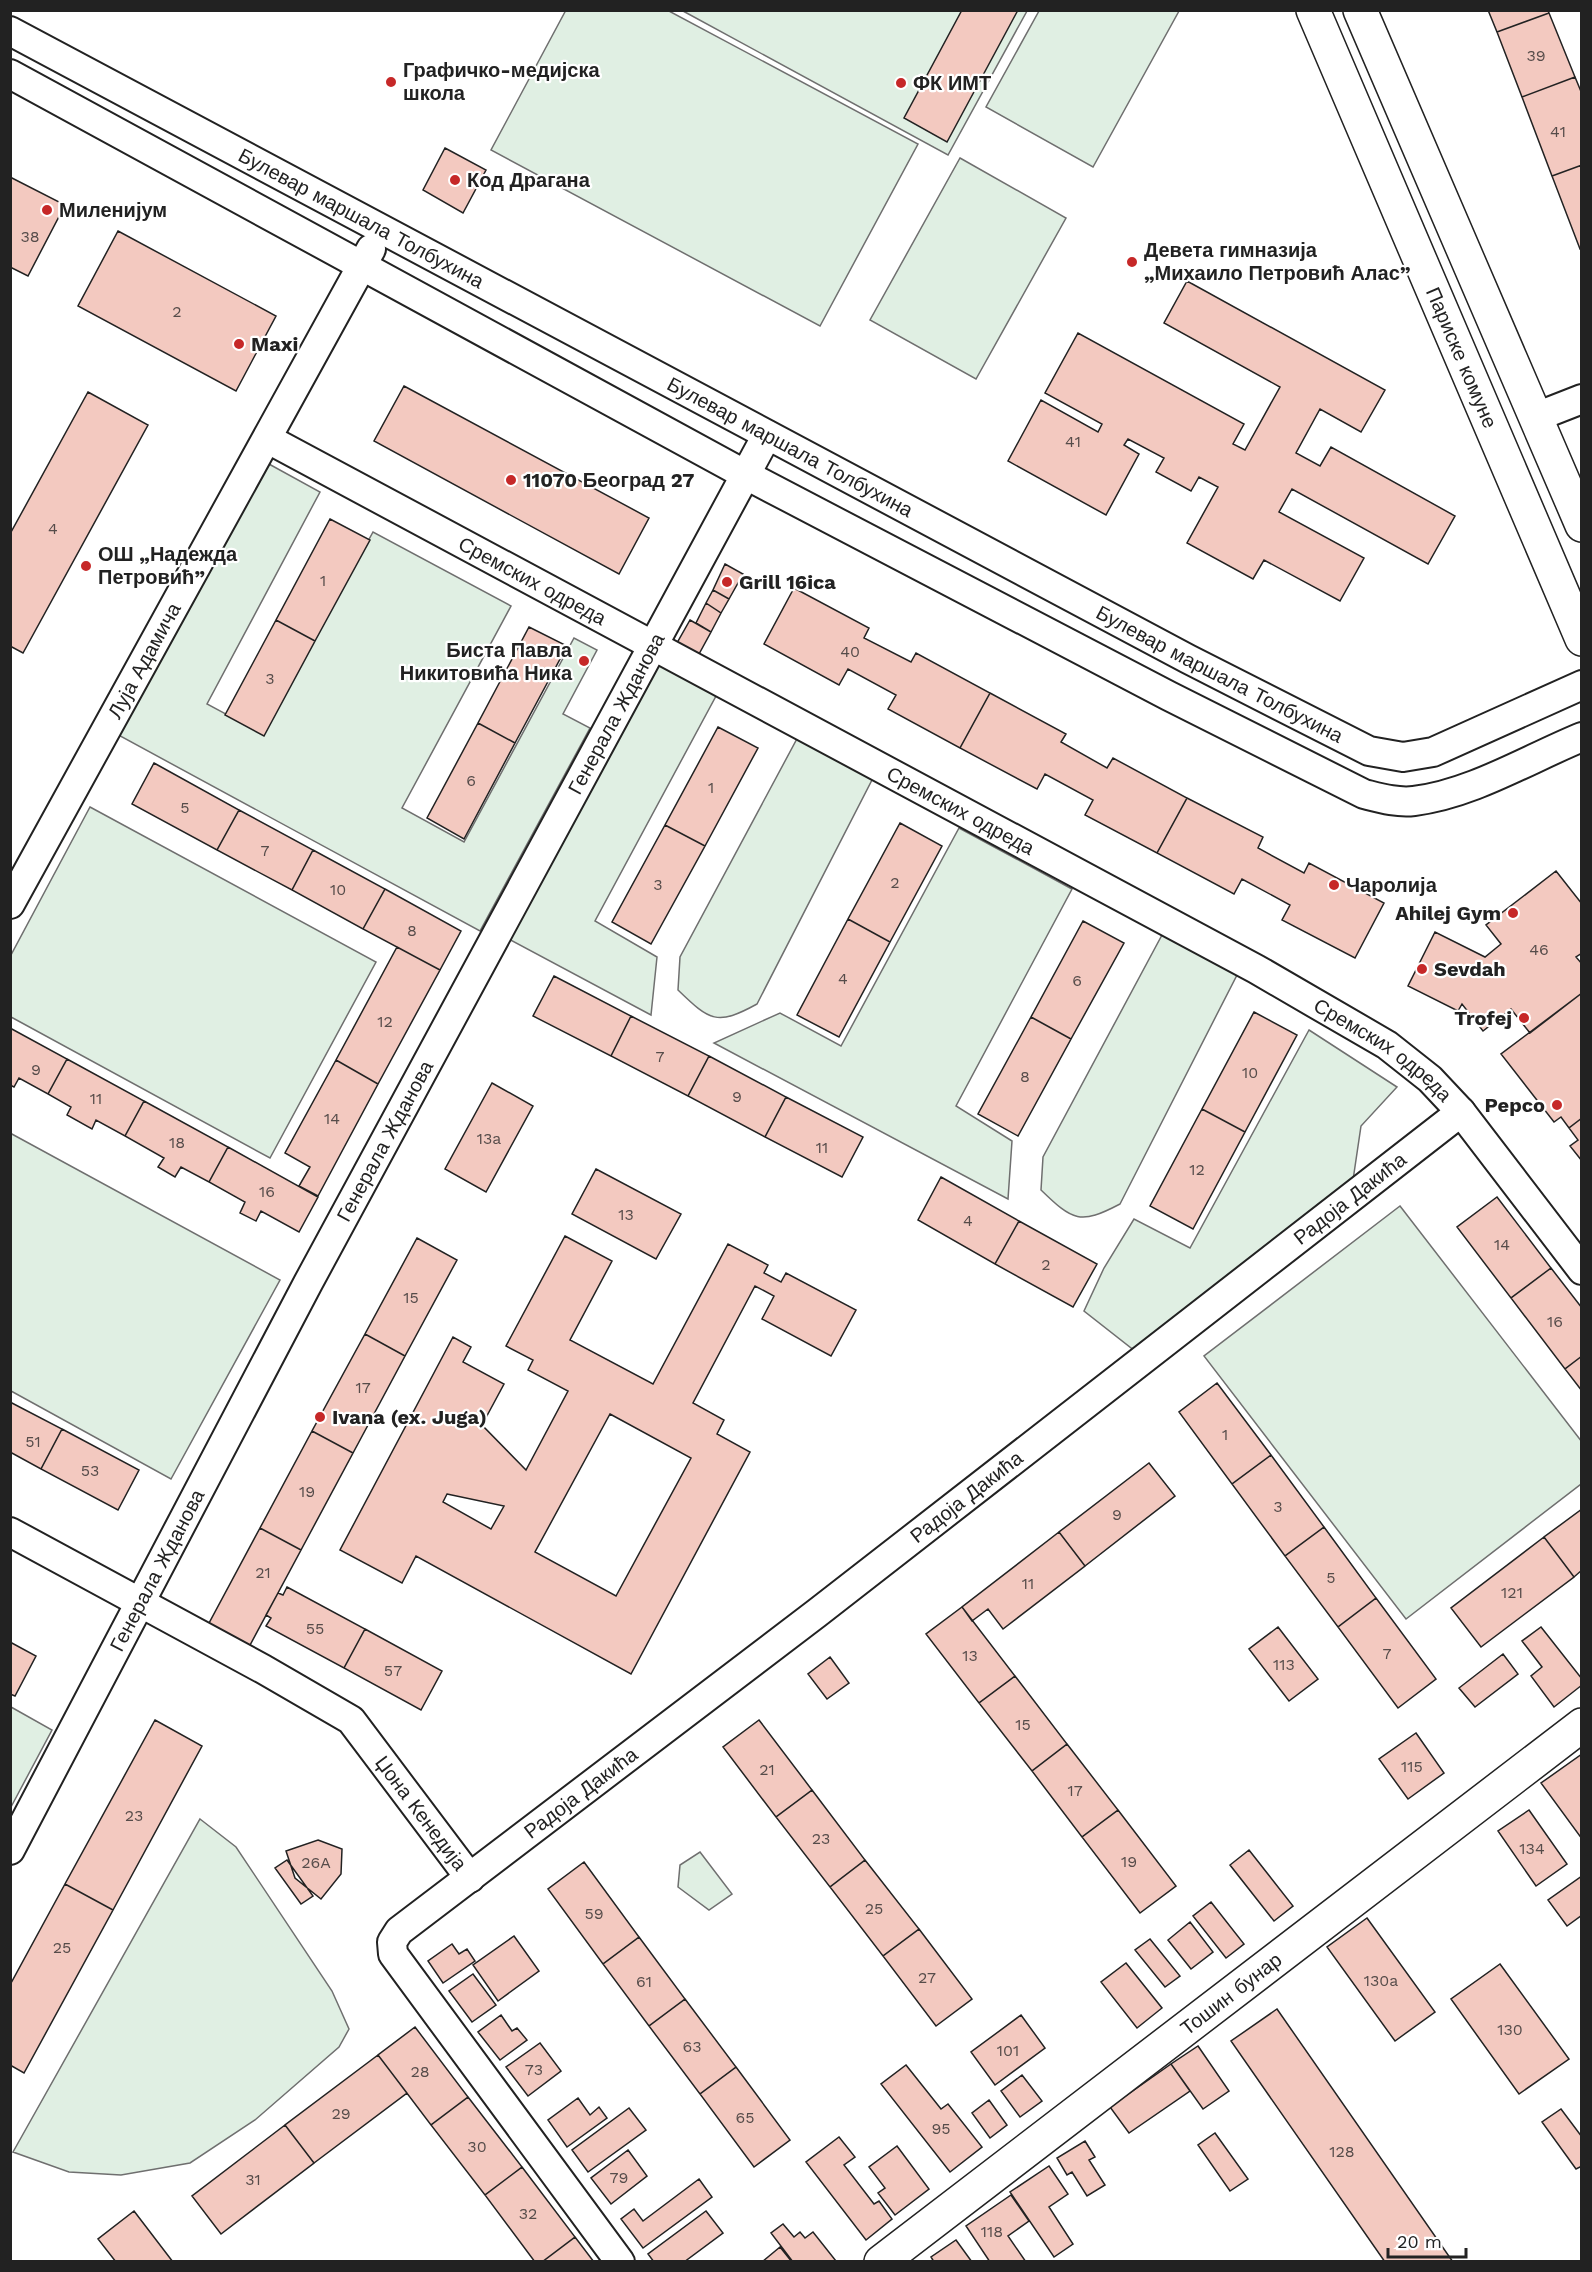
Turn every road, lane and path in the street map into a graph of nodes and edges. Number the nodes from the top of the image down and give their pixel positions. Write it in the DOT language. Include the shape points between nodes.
graph roads {
  1 [pos="1313,10"];
  2 [pos="1360,10"];
  3 [pos="10,32"];
  4 [pos="10,74"];
  5 [pos="382,228"];
  6 [pos="362,264"];
  7 [pos="1581,399"];
  8 [pos="1536,417"];
  9 [pos="767,435"];
  10 [pos="268,439"];
  11 [pos="746,475"];
  12 [pos="1581,525"];
  13 [pos="1581,639"];
  14 [pos="653,645"];
  15 [pos="1581,685"];
  16 [pos="1581,737"];
  17 [pos="10,904"];
  18 [pos="1461,1112"];
  19 [pos="1581,1270"];
  20 [pos="10,1532"];
  21 [pos="140,1602"];
  22 [pos="1581,1725"];
  23 [pos="10,1850"];
  24 [pos="470,1878"];
  25 [pos="620,2262"];
  26 [pos="881,2262"];
  1 -- 13 [label="main road, Париске комуне"];
  2 -- 8 [label="main road"];
  3 -- 5 [label="street, Булевар маршала Толбухина"];
  4 -- 6 [label="street, Булевар маршала Толбухина"];
  5 -- 6 [label="street, Луја Адамича"];
  5 -- 9 [label="street, Булевар маршала Толбухина"];
  6 -- 10 [label="street, Луја Адамича"];
  6 -- 11 [label="street, Булевар маршала Толбухина"];
  7 -- 8 [label="street"];
  8 -- 12 [label="main road"];
  9 -- 11 [label="street, Генерала Жданова"];
  9 -- 15 [label="street, Булевар маршала Толбухина" via="1369,751 1402,757 1433,752"];
  10 -- 14 [label="street, Сремских одреда"];
  10 -- 17 [label="street, Луја Адамича"];
  11 -- 14 [label="street, Генерала Жданова"];
  11 -- 16 [label="street, Булевар маршала Толбухина" via="1364,794 1412,802 1442,795"];
  14 -- 18 [label="street, Сремских одреда" via="1319,1004 1403,1056"];
  14 -- 21 [label="street, Генерала Жданова"];
  18 -- 19 [label="street, Сремских одреда"];
  18 -- 24 [label="street, Радоја Дакића"];
  20 -- 21 [label="street, Џона Кенедија"];
  21 -- 23 [label="street, Генерала Жданова"];
  21 -- 24 [label="street, Џона Кенедија" via="351,1720"];
  22 -- 26 [label="main road, Тошин бунар"];
  24 -- 25 [label="street, Џона Кенедија" via="399,1931 393,1942 393,1954"];
}
